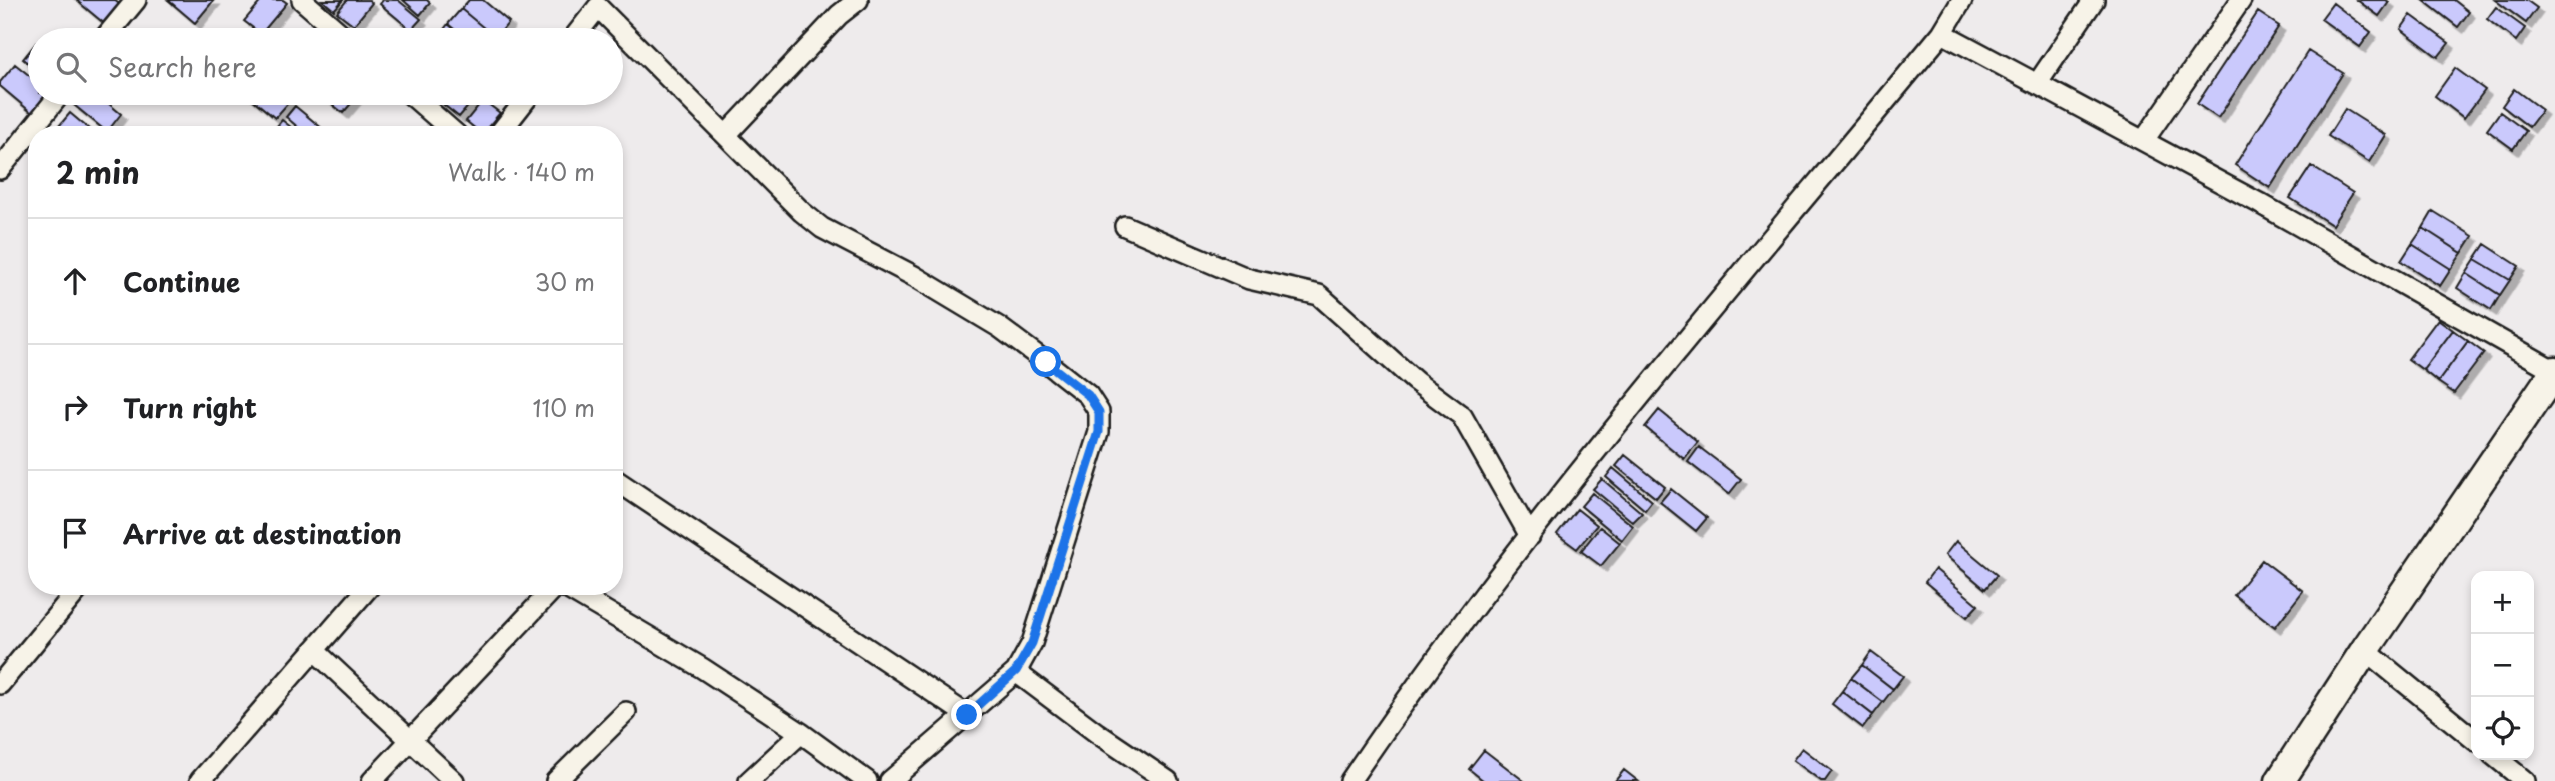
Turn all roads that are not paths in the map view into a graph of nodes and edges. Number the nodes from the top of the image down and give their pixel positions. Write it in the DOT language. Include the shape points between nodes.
graph roads {
  1 [pos="136,0"];
  2 [pos="302,0"];
  3 [pos="858,0"];
  4 [pos="1962,0"];
  5 [pos="2094,0"];
  6 [pos="2241,0"];
  7 [pos="595,3"];
  8 [pos="113,28"];
  9 [pos="334,28"];
  10 [pos="579,28"];
  11 [pos="620,28"];
  12 [pos="623,31"];
  13 [pos="1942,33"];
  14 [pos="2037,84"];
  15 [pos="51,105"];
  16 [pos="423,105"];
  17 [pos="522,105"];
  18 [pos="35,126"];
  19 [pos="447,126"];
  20 [pos="505,126"];
  21 [pos="28,134"];
  22 [pos="726,135"];
  23 [pos="2144,140"];
  24 [pos="0,169"];
  25 [pos="1125,226"];
  26 [pos="2555,371"];
  27 [pos="623,485"];
  28 [pos="1530,536"];
  29 [pos="74,595"];
  30 [pos="362,595"];
  31 [pos="548,595"];
  32 [pos="578,595"];
  33 [pos="314,650"];
  34 [pos="2365,650"];
  35 [pos="1016,671"];
  36 [pos="0,684"];
  37 [pos="626,712"];
  38 [pos="967,715"];
  39 [pos="801,733"];
  40 [pos="2471,737"];
  41 [pos="411,740"];
  42 [pos="2499,760"];
  43 [pos="200,781"];
  44 [pos="372,781"];
  45 [pos="454,781"];
  46 [pos="556,781"];
  47 [pos="748,781"];
  48 [pos="867,781"];
  49 [pos="890,781"];
  50 [pos="1168,781"];
  51 [pos="1350,781"];
  52 [pos="2280,781"];
  53 [pos="2525,781"];
  1 -- 8 [label="street"];
  2 -- 9 [label="street"];
  3 -- 22 [label="street"];
  4 -- 13 [label="street"];
  5 -- 14 [label="street"];
  6 -- 23 [label="street"];
  7 -- 10 [label="street"];
  7 -- 11 [label="street"];
  12 -- 22 [label="street"];
  13 -- 14 [label="street"];
  13 -- 28 [label="street"];
  14 -- 23 [label="street"];
  15 -- 18 [label="street"];
  16 -- 19 [label="street"];
  17 -- 20 [label="street"];
  21 -- 24 [label="street"];
  22 -- 35 [label="street" via="822,228 999,327 1088,395 1099,412 1099,432 1032,643"];
  23 -- 26 [label="street"];
  25 -- 28 [label="street" via="1249,279 1319,295 1415,381 1462,416"];
  26 -- 34 [label="street"];
  27 -- 38 [label="street"];
  28 -- 51 [label="street" via="1450,637"];
  29 -- 36 [label="street"];
  30 -- 33 [label="street"];
  31 -- 41 [label="street"];
  32 -- 39 [label="street" via="702,667"];
  33 -- 41 [label="street"];
  33 -- 43 [label="street"];
  34 -- 40 [label="street"];
  34 -- 52 [label="street"];
  35 -- 38 [label="street"];
  35 -- 50 [label="street"];
  37 -- 46 [label="street"];
  38 -- 49 [label="street"];
  39 -- 47 [label="street"];
  39 -- 48 [label="street"];
  41 -- 44 [label="street"];
  41 -- 45 [label="street"];
  42 -- 53 [label="street"];
}
